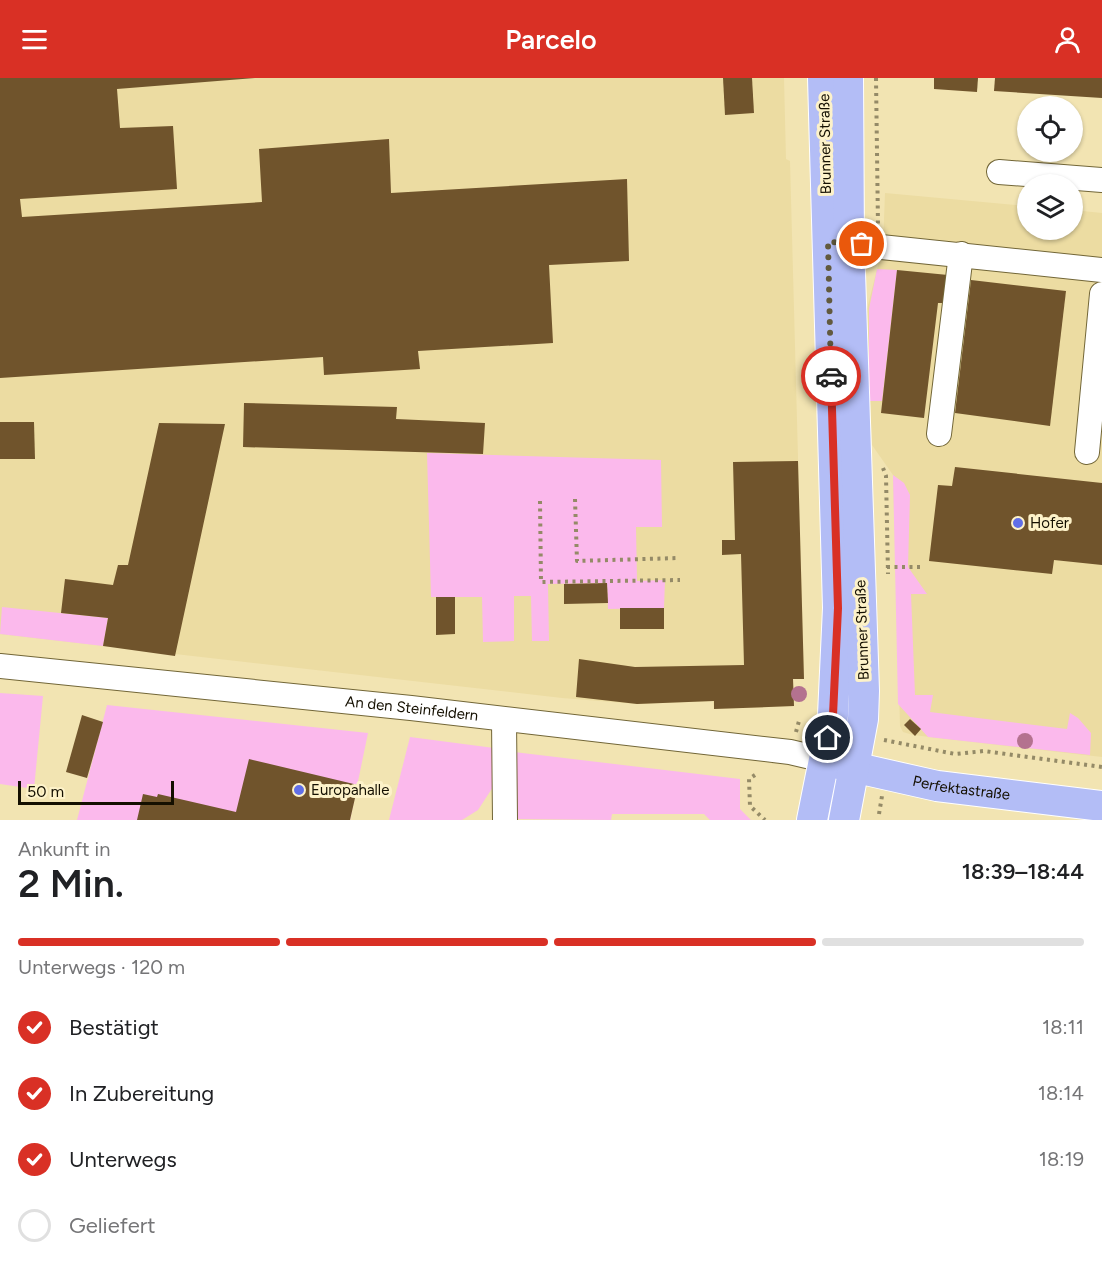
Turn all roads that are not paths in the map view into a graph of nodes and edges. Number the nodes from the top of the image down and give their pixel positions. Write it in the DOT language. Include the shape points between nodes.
graph roads {
  1 [pos="823,78"];
  2 [pos="848,78"];
  3 [pos="837,154"];
  4 [pos="999,172"];
  5 [pos="1102,180"];
  6 [pos="838,242"];
  7 [pos="961,254"];
  8 [pos="1102,270"];
  9 [pos="1102,294"];
  10 [pos="939,434"];
  11 [pos="1087,452"];
  12 [pos="0,666"];
  13 [pos="504,720"];
  14 [pos="824,760"];
  15 [pos="854,768"];
  16 [pos="1102,806"];
  17 [pos="505,820"];
  18 [pos="812,820"];
  19 [pos="844,820"];
  1 -- 3 [label="main road, Brunner Straße"];
  2 -- 3 [label="main road, Brunner Straße"];
  3 -- 6 [label="main road, Brunner Straße"];
  4 -- 5 [label="street"];
  6 -- 7 [label="street"];
  6 -- 14 [label="main road, Brunner Straße" via="838,608 833,715"];
  6 -- 15 [label="main road, Brunner Straße" via="864,691"];
  7 -- 8 [label="street"];
  7 -- 10 [label="street"];
  9 -- 11 [label="street"];
  12 -- 13 [label="street, An den Steinfeldern"];
  13 -- 14 [label="street, An den Steinfeldern" via="790,752"];
  13 -- 17 [label="street"];
  14 -- 15 [label="main road, Perfektastraße"];
  14 -- 18 [label="main road, Brunner Straße"];
  15 -- 16 [label="main road, Perfektastraße" via="948,788"];
  15 -- 19 [label="main road, Brunner Straße"];
}
